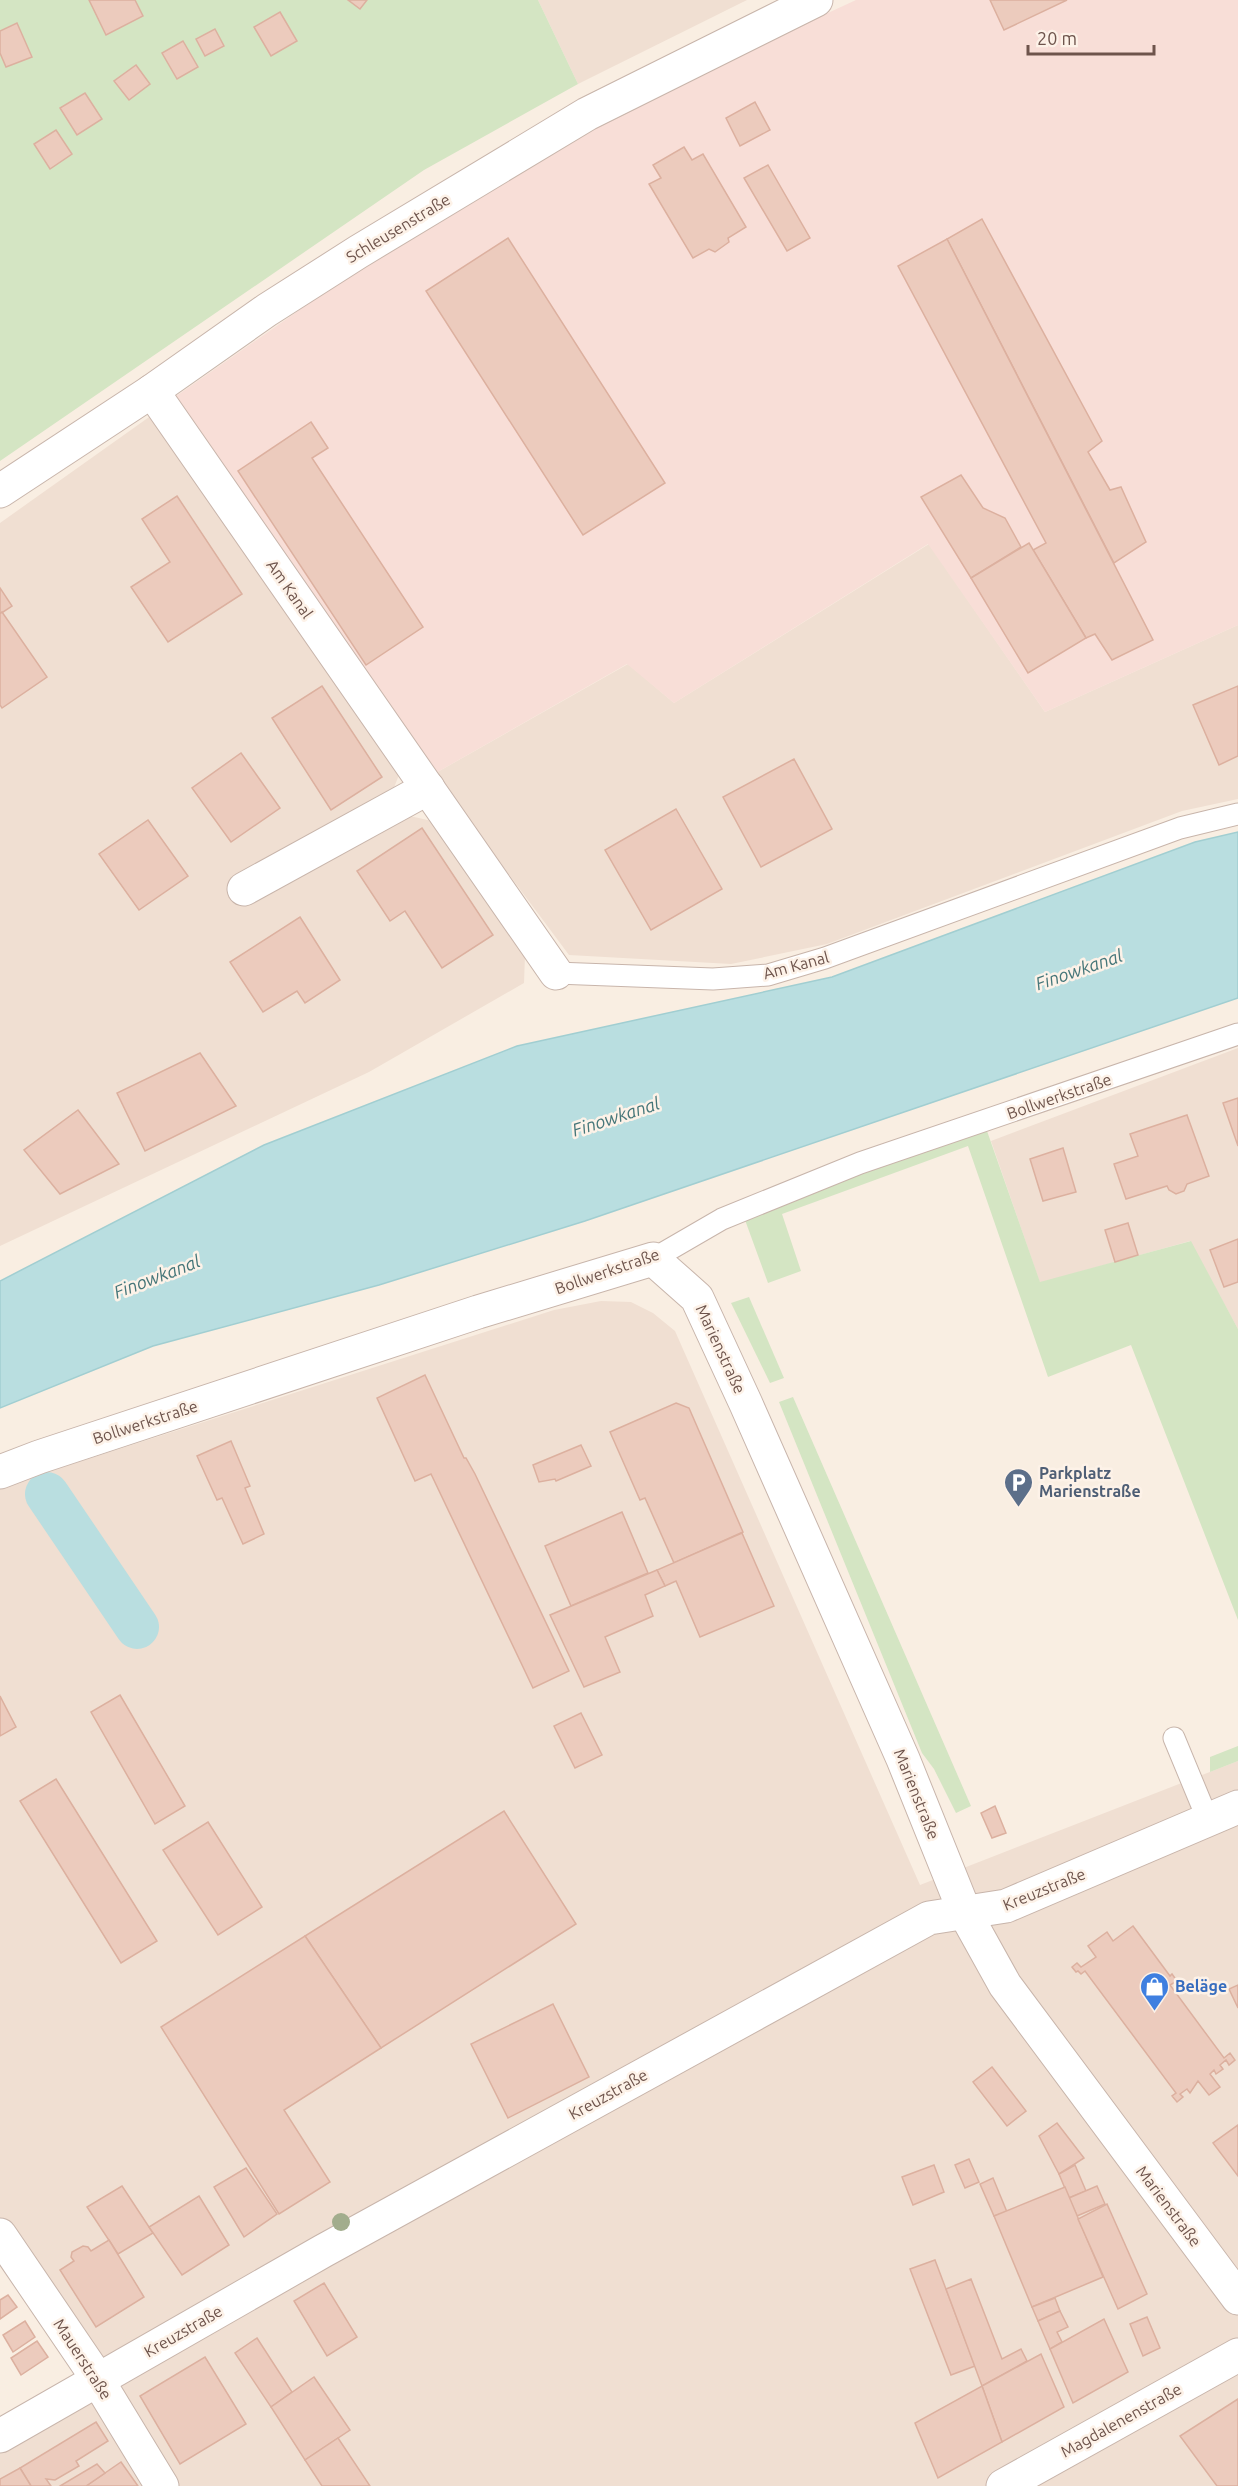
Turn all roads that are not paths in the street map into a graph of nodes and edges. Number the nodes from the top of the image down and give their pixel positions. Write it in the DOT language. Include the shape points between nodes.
graph roads {
  1 [pos="816,0"];
  2 [pos="152,391"];
  3 [pos="0,491"];
  4 [pos="428,788"];
  5 [pos="1238,814"];
  6 [pos="244,889"];
  7 [pos="556,973"];
  8 [pos="1238,1034"];
  9 [pos="653,1259"];
  10 [pos="0,1472"];
  11 [pos="1174,1738"];
  12 [pos="1238,1807"];
  13 [pos="1208,1820"];
  14 [pos="965,1913"];
  15 [pos="0,2235"];
  16 [pos="1238,2298"];
  17 [pos="1238,2355"];
  18 [pos="98,2380"];
  19 [pos="0,2436"];
  20 [pos="162,2486"];
  21 [pos="1003,2486"];
  1 -- 2 [label="street, Schleusenstraße" via="587,114 331,269"];
  2 -- 3 [label="street, Schleusenstraße"];
  2 -- 4 [label="street, Am Kanal"];
  4 -- 6 [label="street"];
  4 -- 7 [label="street, Am Kanal"];
  5 -- 7 [label="lane, Am Kanal" via="1180,828 825,958 768,975 713,979"];
  8 -- 9 [label="lane, Bollwerkstraße" via="860,1163"];
  9 -- 10 [label="street, Bollwerkstraße" via="455,1319"];
  9 -- 14 [label="street, Marienstraße" via="697,1298 898,1748"];
  11 -- 13 [label="lane"];
  12 -- 13 [label="street, Kreuzstraße"];
  13 -- 14 [label="street, Kreuzstraße" via="1006,1906"];
  14 -- 16 [label="street, Marienstraße" via="1005,1985"];
  14 -- 18 [label="street, Kreuzstraße" via="929,1917 333,2245"];
  15 -- 18 [label="street, Mauerstraße"];
  17 -- 21 [label="street, Magdalenenstraße"];
  18 -- 19 [label="street, Kreuzstraße"];
  18 -- 20 [label="street, Mauerstraße"];
}
